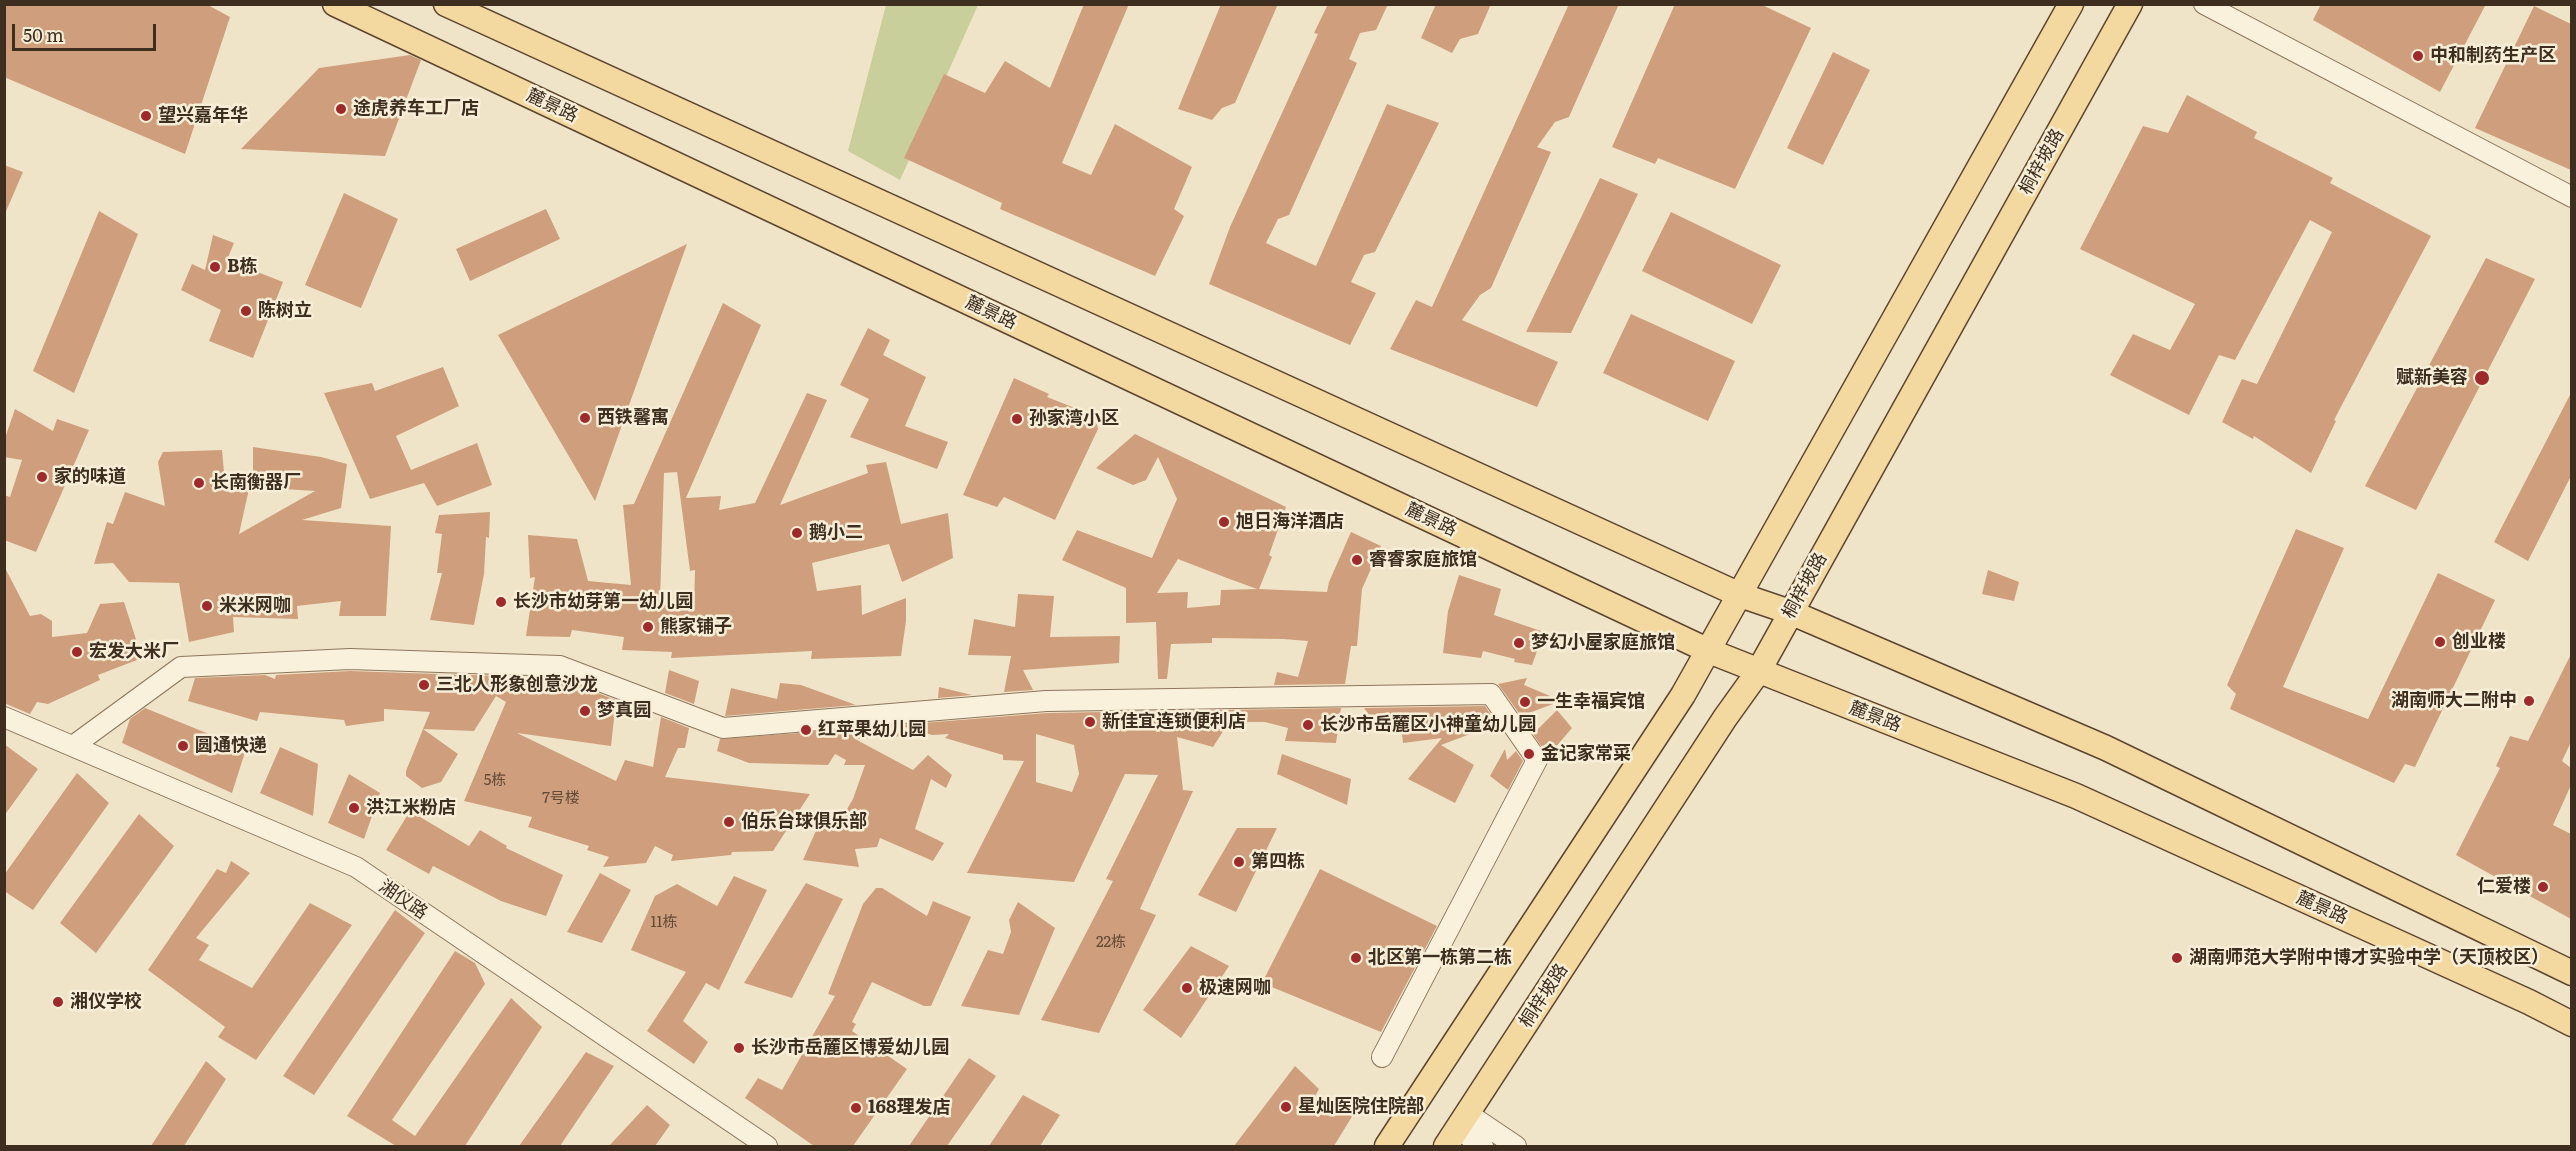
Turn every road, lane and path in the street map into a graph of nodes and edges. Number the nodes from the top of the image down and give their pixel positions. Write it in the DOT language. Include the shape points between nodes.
graph roads {
  1 [pos="335,4"];
  2 [pos="446,4"];
  3 [pos="2071,4"];
  4 [pos="2130,4"];
  5 [pos="2204,4"];
  6 [pos="2571,197"];
  7 [pos="1740,595"];
  8 [pos="1790,612"];
  9 [pos="1709,651"];
  10 [pos="1758,672"];
  11 [pos="4,717"];
  12 [pos="73,746"];
  13 [pos="2571,973"];
  14 [pos="2571,1024"];
  15 [pos="1382,1057"];
  16 [pos="1457,1130"];
  17 [pos="767,1146"];
  18 [pos="1387,1146"];
  19 [pos="1483,1146"];
  20 [pos="1516,1146"];
  1 -- 9 [label="main road, 麓景路"];
  2 -- 7 [label="main road"];
  3 -- 7 [label="main road"];
  4 -- 8 [label="main road, 桐梓坡路"];
  5 -- 6 [label="street"];
  7 -- 8 [label="main road"];
  7 -- 9 [label="main road"];
  8 -- 10 [label="main road, 桐梓坡路"];
  8 -- 13 [label="main road" via="2106,748"];
  9 -- 10 [label="main road, 麓景路"];
  9 -- 18 [label="main road"];
  10 -- 14 [label="main road, 麓景路" via="2076,796"];
  10 -- 16 [label="main road, 桐梓坡路"];
  11 -- 12 [label="street, 湘仪路"];
  12 -- 15 [label="street" via="181,667 350,659 560,666 723,728 1046,700 1491,694 1537,760"];
  12 -- 17 [label="street, 湘仪路" via="356,867"];
  16 -- 19 [label="street"];
  16 -- 20 [label="street"];
}
